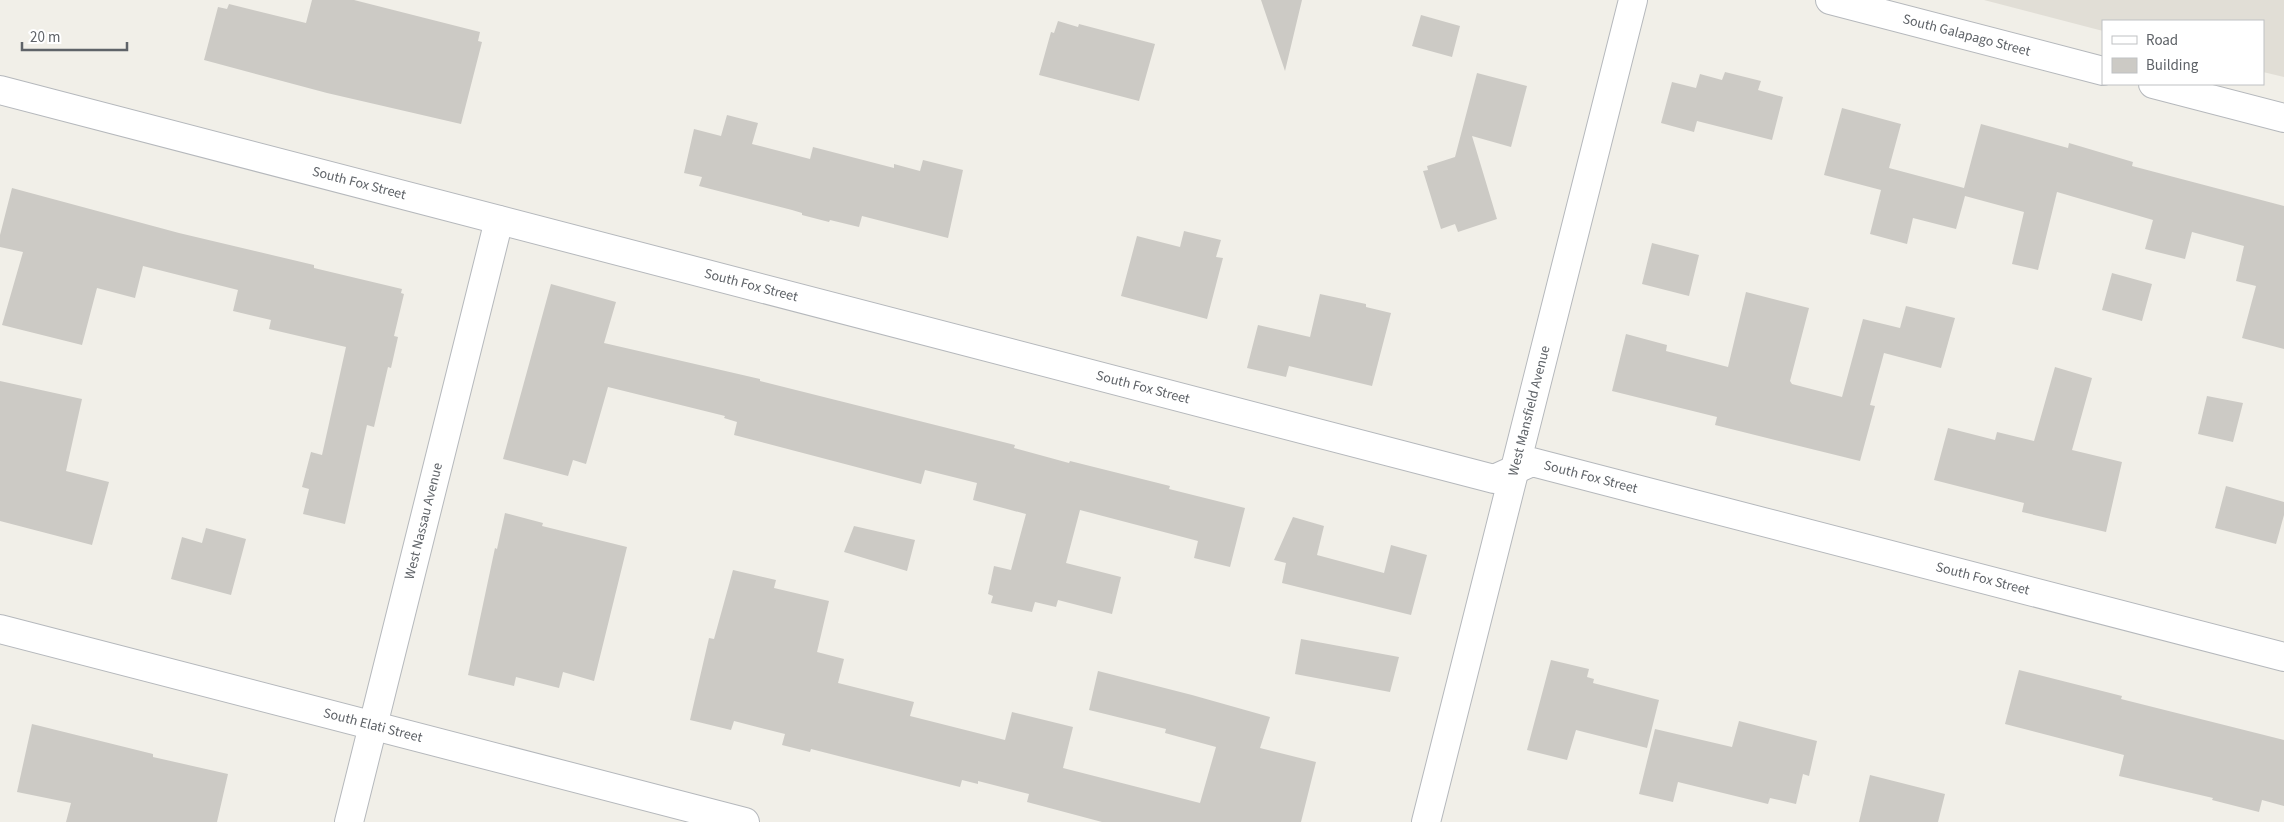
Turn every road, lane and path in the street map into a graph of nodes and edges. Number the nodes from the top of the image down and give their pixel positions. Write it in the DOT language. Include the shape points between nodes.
graph roads {
  1 [pos="1633,0"];
  2 [pos="1830,0"];
  3 [pos="2102,71"];
  4 [pos="2157,85"];
  5 [pos="0,90"];
  6 [pos="2284,118"];
  7 [pos="499,220"];
  8 [pos="1514,472"];
  9 [pos="0,629"];
  10 [pos="2284,657"];
  11 [pos="374,726"];
  12 [pos="349,822"];
  13 [pos="745,822"];
  14 [pos="1426,822"];
  1 -- 8 [label="street, West Mansfield Avenue"];
  2 -- 3 [label="street, South Galapago Street"];
  4 -- 6 [label="street"];
  5 -- 7 [label="street, South Fox Street"];
  7 -- 8 [label="street, South Fox Street" via="1494,479"];
  7 -- 11 [label="street, West Nassau Avenue"];
  8 -- 10 [label="street, South Fox Street" via="1532,462"];
  8 -- 14 [label="street, West Mansfield Avenue"];
  9 -- 11 [label="street, South Elati Street"];
  11 -- 12 [label="street, West Nassau Avenue"];
  11 -- 13 [label="street, South Elati Street"];
}
